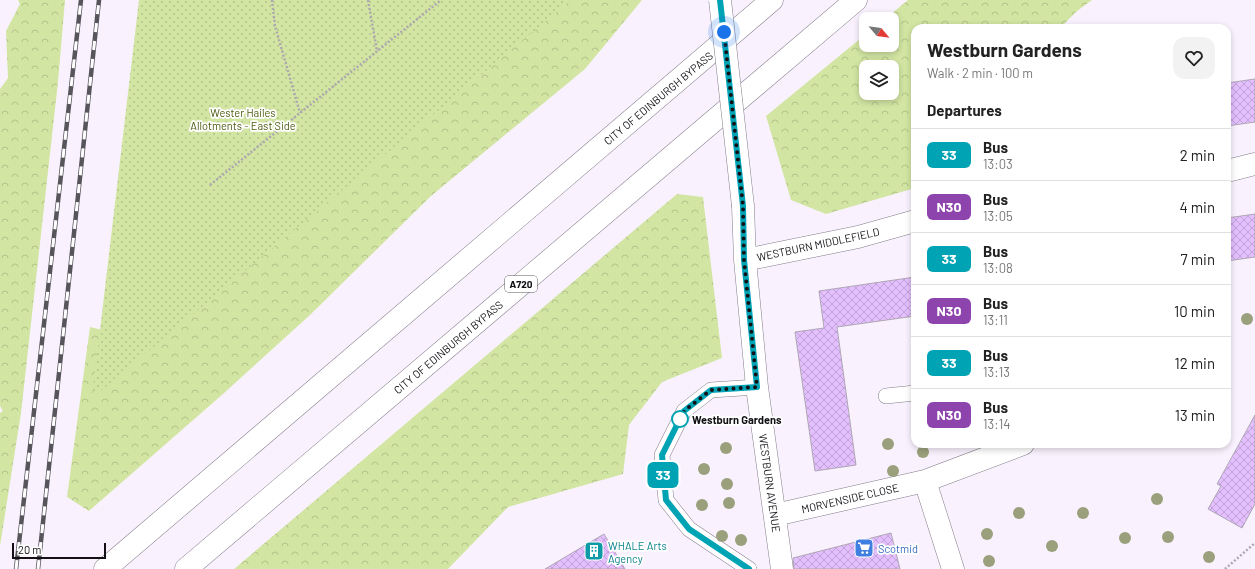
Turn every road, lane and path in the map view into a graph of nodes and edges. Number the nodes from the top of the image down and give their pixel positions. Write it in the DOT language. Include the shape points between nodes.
graph roads {
  1 [pos="272,0"];
  2 [pos="368,0"];
  3 [pos="441,0"];
  4 [pos="720,0"];
  5 [pos="772,0"];
  6 [pos="856,0"];
  7 [pos="377,51"];
  8 [pos="300,113"];
  9 [pos="1255,164"];
  10 [pos="1231,170"];
  11 [pos="210,185"];
  12 [pos="911,222"];
  13 [pos="744,260"];
  14 [pos="757,387"];
  15 [pos="911,393"];
  16 [pos="886,396"];
  17 [pos="1012,448"];
  18 [pos="925,481"];
  19 [pos="775,515"];
  20 [pos="1255,543"];
  21 [pos="105,569"];
  22 [pos="186,569"];
  23 [pos="749,569"];
  24 [pos="782,569"];
  25 [pos="953,569"];
  26 [pos="1225,569"];
  1 -- 8 [label="path" via="275,26"];
  2 -- 7 [label="path"];
  3 -- 7 [label="path"];
  4 -- 13 [label="main road, WESTBURN AVENUE, bridge" via="743,206"];
  5 -- 21 [label="main road, CITY OF EDINBURGH BYPASS"];
  6 -- 22 [label="main road, CITY OF EDINBURGH BYPASS / A720"];
  7 -- 8 [label="path"];
  8 -- 11 [label="path"];
  9 -- 10 [label="main road"];
  12 -- 13 [label="main road, WESTBURN MIDDLEFIELD" via="858,237"];
  13 -- 14 [label="main road, WESTBURN AVENUE"];
  14 -- 19 [label="main road, WESTBURN AVENUE"];
  14 -- 23 [label="lane" via="711,390 684,411 662,455 666,500 689,529"];
  15 -- 16 [label="lane"];
  17 -- 18 [label="main road, MORVENSIDE CLOSE"];
  18 -- 19 [label="main road, MORVENSIDE CLOSE"];
  18 -- 25 [label="main road"];
  19 -- 24 [label="main road, WESTBURN AVENUE"];
  20 -- 26 [label="path"];
}
